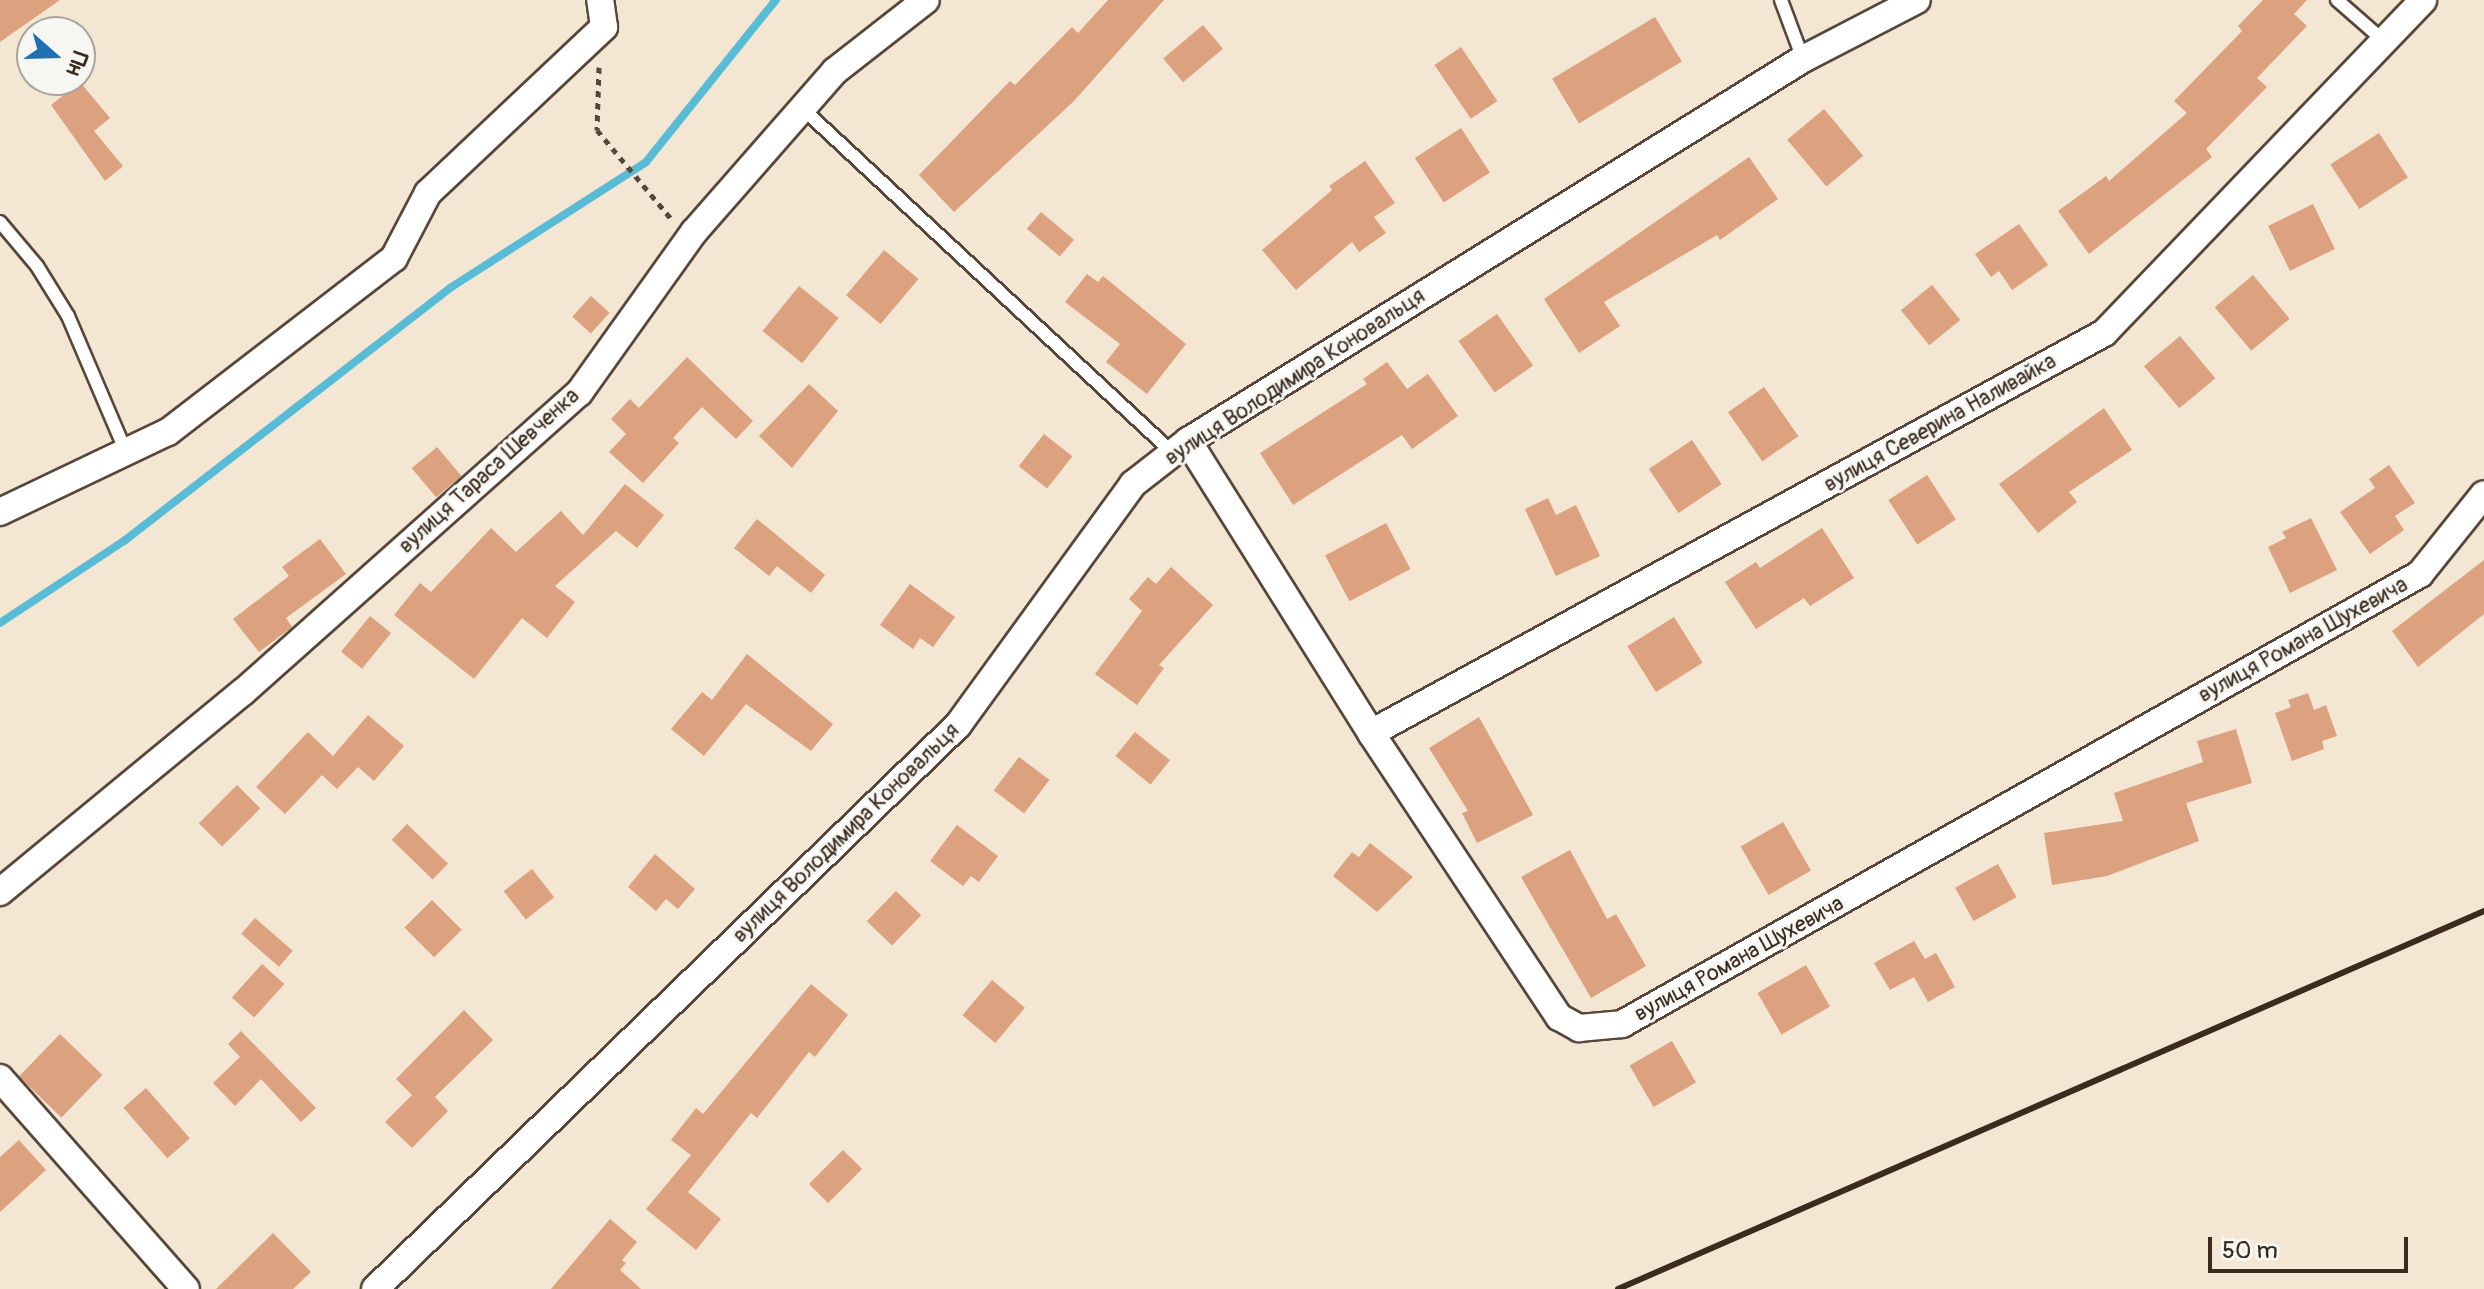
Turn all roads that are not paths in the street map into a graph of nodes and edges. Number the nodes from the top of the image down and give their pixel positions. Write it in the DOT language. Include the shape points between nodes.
graph roads {
  1 [pos="600,0"];
  2 [pos="926,0"];
  3 [pos="1781,0"];
  4 [pos="1917,0"];
  5 [pos="2337,0"];
  6 [pos="2423,0"];
  7 [pos="2384,41"];
  8 [pos="1803,59"];
  9 [pos="802,108"];
  10 [pos="0,222"];
  11 [pos="1181,447"];
  12 [pos="126,452"];
  13 [pos="2484,494"];
  14 [pos="0,512"];
  15 [pos="1371,733"];
  16 [pos="0,892"];
  17 [pos="0,1078"];
  18 [pos="186,1289"];
  19 [pos="375,1289"];
  1 -- 12 [label="street" via="604,27 428,193 394,258 168,432"];
  2 -- 9 [label="street, вулиця Тараса Шевченка" via="835,71"];
  3 -- 8 [label="lane"];
  4 -- 8 [label="street, вулиця Володимира Коновальця"];
  5 -- 7 [label="lane"];
  6 -- 7 [label="street, вулиця Северина Наливайка"];
  7 -- 15 [label="street, вулиця Северина Наливайка" via="2104,333"];
  8 -- 11 [label="street, вулиця Володимира Коновальця"];
  9 -- 11 [label="lane"];
  9 -- 16 [label="street, вулиця Тараса Шевченка" via="684,247 579,393 243,692"];
  10 -- 12 [label="lane" via="37,266 68,316"];
  11 -- 15 [label="street, вулиця Романа Шухевича"];
  11 -- 19 [label="street, вулиця Володимира Коновальця" via="1133,484 958,725"];
  12 -- 14 [label="street"];
  13 -- 15 [label="street, вулиця Романа Шухевича" via="2420,574 1622,1024 1579,1028 1559,1017"];
  17 -- 18 [label="street"];
}
